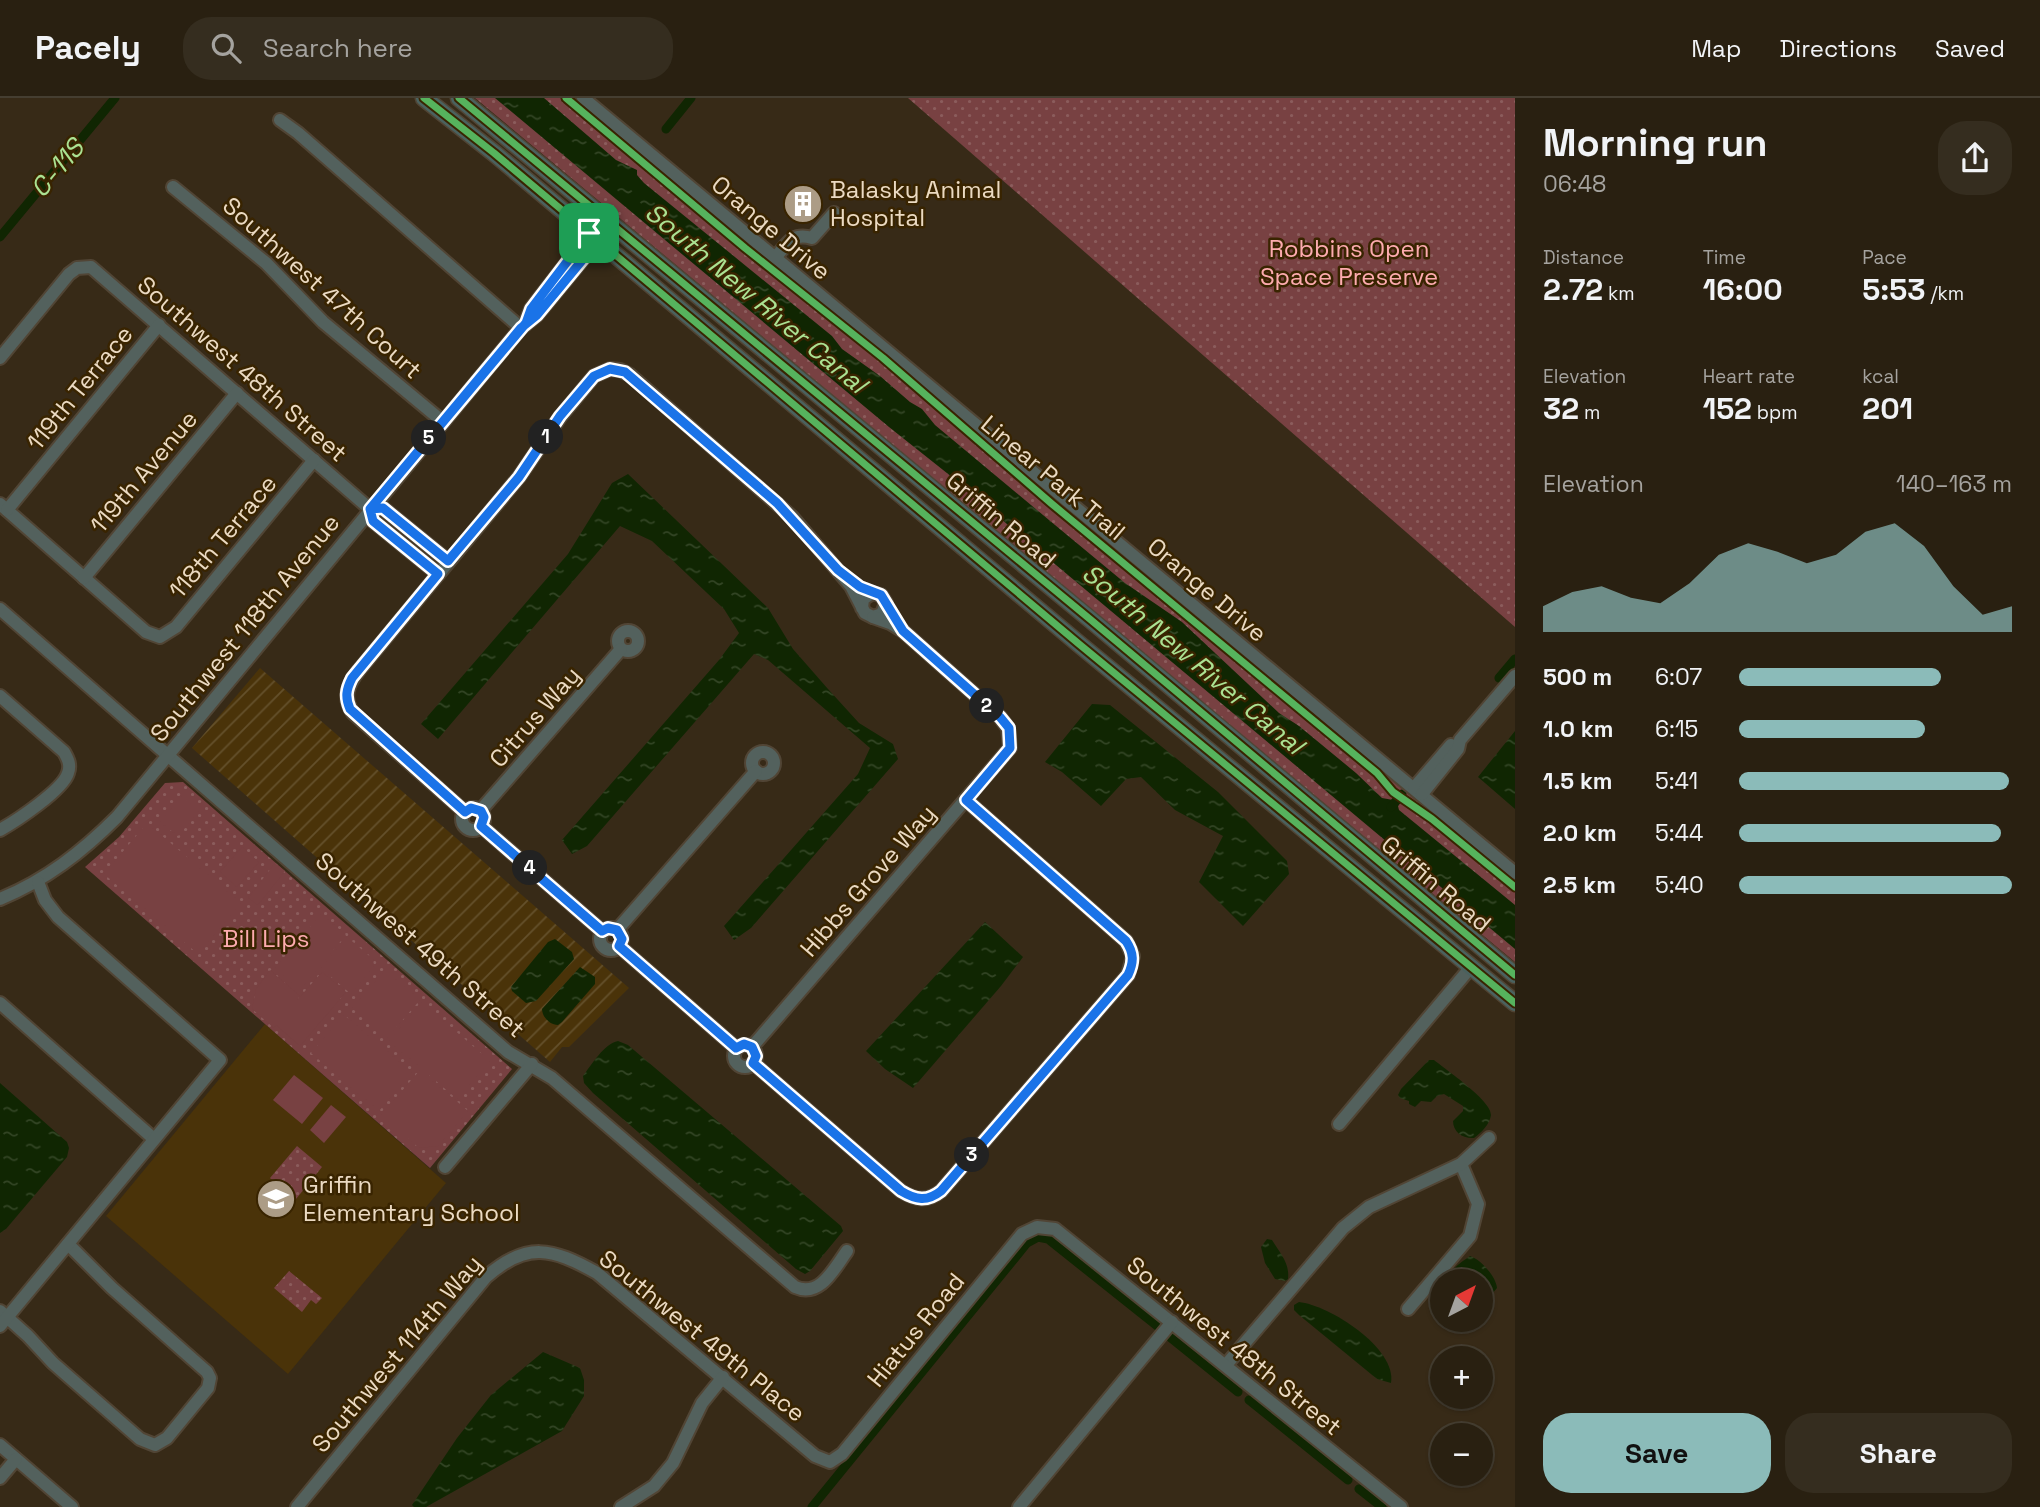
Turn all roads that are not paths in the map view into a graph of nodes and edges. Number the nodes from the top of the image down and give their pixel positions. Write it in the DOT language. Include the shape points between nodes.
graph roads {
  1 [pos="424,98"];
  2 [pos="459,98"];
  3 [pos="583,98"];
  4 [pos="280,120"];
  5 [pos="173,187"];
  6 [pos="834,213"];
  7 [pos="608,220"];
  8 [pos="594,237"];
  9 [pos="775,258"];
  10 [pos="159,325"];
  11 [pos="524,326"];
  12 [pos="0,358"];
  13 [pos="237,393"];
  14 [pos="442,421"];
  15 [pos="314,460"];
  16 [pos="4,507"];
  17 [pos="370,509"];
  18 [pos="448,561"];
  19 [pos="838,570"];
  20 [pos="438,574"];
  21 [pos="84,578"];
  22 [pos="875,593"];
  23 [pos="886,603"];
  24 [pos="862,608"];
  25 [pos="0,609"];
  26 [pos="873,617"];
  27 [pos="903,631"];
  28 [pos="621,649"];
  29 [pos="1515,676"];
  30 [pos="0,696"];
  31 [pos="167,755"];
  32 [pos="756,771"];
  33 [pos="1418,791"];
  34 [pos="966,800"];
  35 [pos="481,811"];
  36 [pos="465,812"];
  37 [pos="481,826"];
  38 [pos="0,830"];
  39 [pos="1353,839"];
  40 [pos="1324,846"];
  41 [pos="1374,857"];
  42 [pos="1350,867"];
  43 [pos="1515,873"];
  44 [pos="38,882"];
  45 [pos="0,899"];
  46 [pos="617,930"];
  47 [pos="602,931"];
  48 [pos="619,946"];
  49 [pos="1471,967"];
  50 [pos="1515,975"];
  51 [pos="0,1003"];
  52 [pos="1515,1003"];
  53 [pos="752,1047"];
  54 [pos="736,1048"];
  55 [pos="753,1063"];
  56 [pos="532,1064"];
  57 [pos="1339,1124"];
  58 [pos="1489,1138"];
  59 [pos="154,1139"];
  60 [pos="1461,1164"];
  61 [pos="445,1167"];
  62 [pos="1037,1227"];
  63 [pos="68,1244"];
  64 [pos="544,1251"];
  65 [pos="847,1251"];
  66 [pos="1408,1310"];
  67 [pos="2,1318"];
  68 [pos="1172,1322"];
  69 [pos="1226,1365"];
  70 [pos="723,1377"];
  71 [pos="0,1445"];
  72 [pos="16,1459"];
  73 [pos="830,1462"];
  74 [pos="0,1478"];
  75 [pos="72,1507"];
  76 [pos="297,1507"];
  77 [pos="621,1507"];
  78 [pos="1019,1507"];
  79 [pos="1401,1507"];
  1 -- 8 [label="main road, Griffin Road"];
  2 -- 7 [label="main road, Griffin Road"];
  3 -- 9 [label="street, Orange Drive"];
  4 -- 11 [label="street"];
  5 -- 14 [label="street, Southwest 47th Court" via="266,263 323,322"];
  6 -- 9 [label="street" via="812,238 796,237"];
  7 -- 8 [label="street, Southwest 118th Avenue"];
  7 -- 39 [label="main road, Griffin Road"];
  8 -- 11 [label="street, Southwest 118th Avenue"];
  8 -- 40 [label="main road, Griffin Road"];
  9 -- 33 [label="street, Orange Drive"];
  10 -- 12 [label="street, Southwest 48th Street" via="96,269 83,266 69,274"];
  10 -- 13 [label="street, Southwest 48th Street"];
  10 -- 16 [label="street, 119th Terrace"];
  11 -- 14 [label="street, Southwest 118th Avenue"];
  13 -- 15 [label="street, Southwest 48th Street"];
  13 -- 21 [label="street, 119th Avenue"];
  14 -- 17 [label="street, Southwest 118th Avenue"];
  15 -- 17 [label="street, Southwest 48th Street"];
  15 -- 21 [label="street, 118th Terrace" via="176,627 160,637 146,632"];
  16 -- 21 [label="street"];
  17 -- 18 [label="street, Southwest 48th Street" via="383,508"];
  17 -- 20 [label="street, Southwest 48th Street" via="373,521"];
  17 -- 31 [label="street, Southwest 118th Avenue"];
  18 -- 19 [label="street" via="530,463 594,376 610,369 630,375 766,494"];
  18 -- 20 [label="street"];
  19 -- 22 [label="street"];
  19 -- 24 [label="street"];
  20 -- 36 [label="street" via="352,678 346,699 353,713"];
  22 -- 23 [label="street"];
  22 -- 24 [label="street" via="864,597"];
  23 -- 26 [label="street" via="882,614"];
  23 -- 27 [label="street"];
  24 -- 26 [label="street"];
  25 -- 31 [label="street, Southwest 49th Street"];
  26 -- 27 [label="street"];
  27 -- 34 [label="street, Hibbs Grove Way" via="1009,728 1007,753"];
  28 -- 35 [label="street, Citrus Way"];
  29 -- 33 [label="street" via="1460,740 1451,744"];
  30 -- 38 [label="street" via="60,748 69,766 61,784"];
  31 -- 44 [label="street, Southwest 118th Avenue" via="104,830"];
  31 -- 56 [label="street, Southwest 49th Street" via="508,1052"];
  32 -- 46 [label="street"];
  33 -- 43 [label="street, Orange Drive"];
  34 -- 53 [label="street, Hibbs Grove Way"];
  34 -- 55 [label="street" via="1126,941 1133,956 1128,975 941,1191 926,1199 901,1191"];
  35 -- 36 [label="street" via="471,808"];
  35 -- 37 [label="street"];
  36 -- 37 [label="street" via="462,819 467,828"];
  37 -- 47 [label="street"];
  39 -- 40 [label="main road" via="1345,846"];
  39 -- 41 [label="main road, Griffin Road"];
  40 -- 42 [label="main road, Griffin Road"];
  41 -- 42 [label="main road"];
  41 -- 50 [label="main road, Griffin Road"];
  42 -- 49 [label="main road, Griffin Road"];
  44 -- 45 [label="street, Southwest 118th Avenue"];
  44 -- 59 [label="street" via="58,917 220,1060"];
  46 -- 47 [label="street"];
  46 -- 48 [label="street" via="622,939"];
  47 -- 48 [label="street" via="603,947"];
  48 -- 54 [label="street"];
  49 -- 52 [label="main road, Griffin Road"];
  49 -- 57 [label="street"];
  51 -- 59 [label="street"];
  53 -- 54 [label="street"];
  53 -- 55 [label="street"];
  54 -- 55 [label="street" via="736,1063 746,1067"];
  56 -- 61 [label="street"];
  56 -- 65 [label="street, Southwest 49th Street" via="795,1287 812,1290"];
  58 -- 60 [label="street"];
  59 -- 63 [label="street"];
  60 -- 66 [label="street" via="1478,1204 1470,1236"];
  60 -- 69 [label="street" via="1369,1207 1343,1228"];
  62 -- 68 [label="street, Southwest 48th Street" via="1055,1229"];
  62 -- 73 [label="street, Hiatus Road" via="1022,1234 842,1454"];
  63 -- 67 [label="street"];
  63 -- 67 [label="street" via="210,1378 202,1397 167,1438 155,1445 145,1442"];
  64 -- 70 [label="street, Southwest 49th Place" via="597,1273"];
  64 -- 76 [label="street, Southwest 114th Way" via="503,1262 486,1277"];
  68 -- 69 [label="street, Southwest 48th Street"];
  68 -- 78 [label="street"];
  69 -- 79 [label="street, Southwest 48th Street"];
  70 -- 73 [label="street, Southwest 49th Place" via="815,1456"];
  70 -- 77 [label="street" via="702,1403 673,1463 654,1486"];
  71 -- 72 [label="street"];
  72 -- 74 [label="street"];
  72 -- 75 [label="street"];
}
